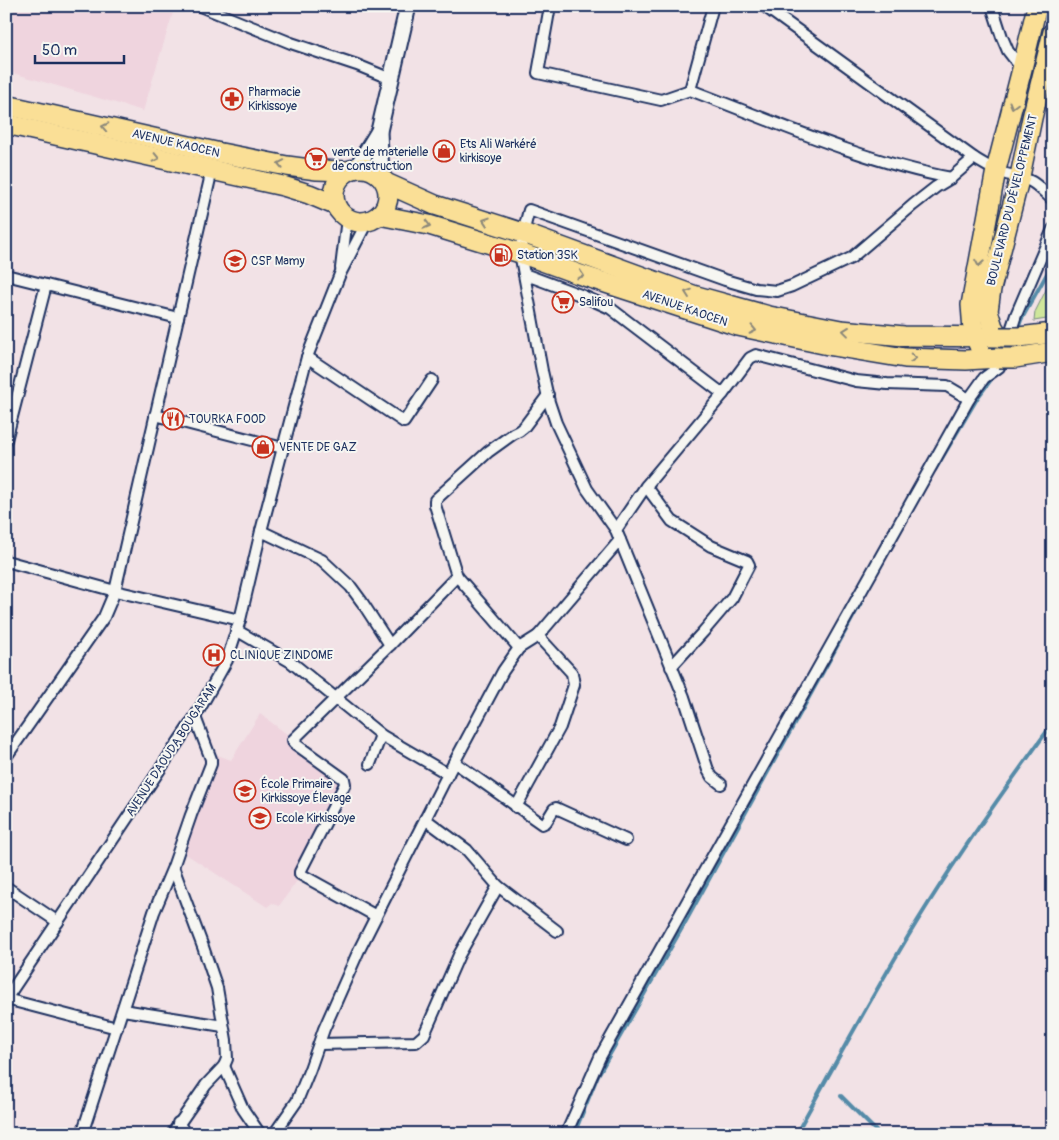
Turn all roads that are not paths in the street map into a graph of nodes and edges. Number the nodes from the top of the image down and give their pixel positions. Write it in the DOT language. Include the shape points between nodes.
graph roads {
  1 [pos="200,6"];
  2 [pos="408,6"];
  3 [pos="550,6"];
  4 [pos="713,6"];
  5 [pos="764,6"];
  6 [pos="992,6"];
  7 [pos="1037,6"];
  8 [pos="1053,32"];
  9 [pos="1022,69"];
  10 [pos="391,78"];
  11 [pos="690,90"];
  12 [pos="6,105"];
  13 [pos="6,124"];
  14 [pos="379,131"];
  15 [pos="974,158"];
  16 [pos="352,169"];
  17 [pos="212,170"];
  18 [pos="996,170"];
  19 [pos="1020,176"];
  20 [pos="951,178"];
  21 [pos="383,180"];
  22 [pos="1053,200"];
  23 [pos="341,212"];
  24 [pos="374,218"];
  25 [pos="1053,229"];
  26 [pos="523,233"];
  27 [pos="520,253"];
  28 [pos="340,274"];
  29 [pos="524,274"];
  30 [pos="6,275"];
  31 [pos="46,285"];
  32 [pos="971,305"];
  33 [pos="178,318"];
  34 [pos="1053,333"];
  35 [pos="932,336"];
  36 [pos="975,337"];
  37 [pos="999,337"];
  38 [pos="1053,352"];
  39 [pos="307,357"];
  40 [pos="1004,358"];
  41 [pos="432,380"];
  42 [pos="723,394"];
  43 [pos="548,395"];
  44 [pos="969,399"];
  45 [pos="9,414"];
  46 [pos="155,415"];
  47 [pos="6,440"];
  48 [pos="283,448"];
  49 [pos="646,486"];
  50 [pos="261,531"];
  51 [pos="618,535"];
  52 [pos="6,561"];
  53 [pos="457,576"];
  54 [pos="115,591"];
  55 [pos="238,625"];
  56 [pos="538,636"];
  57 [pos="390,644"];
  58 [pos="519,648"];
  59 [pos="672,667"];
  60 [pos="334,698"];
  61 [pos="195,717"];
  62 [pos="381,736"];
  63 [pos="6,757"];
  64 [pos="454,762"];
  65 [pos="370,764"];
  66 [pos="448,774"];
  67 [pos="721,784"];
  68 [pos="516,807"];
  69 [pos="425,819"];
  70 [pos="626,840"];
  71 [pos="173,867"];
  72 [pos="498,886"];
  73 [pos="6,887"];
  74 [pos="376,916"];
  75 [pos="58,922"];
  76 [pos="557,931"];
  77 [pos="6,999"];
  78 [pos="123,1010"];
  79 [pos="223,1026"];
  80 [pos="117,1028"];
  81 [pos="319,1044"];
  82 [pos="224,1066"];
  83 [pos="178,1123"];
  84 [pos="82,1134"];
  85 [pos="172,1134"];
  86 [pos="186,1134"];
  87 [pos="260,1134"];
  88 [pos="274,1134"];
  89 [pos="566,1134"];
  1 -- 10 [label="street" via="291,43"];
  2 -- 10 [label="street"];
  3 -- 11 [label="street" via="538,73 661,100"];
  4 -- 11 [label="street"];
  5 -- 15 [label="street"];
  6 -- 9 [label="street" via="1008,51"];
  7 -- 9 [label="highway, BOULEVARD DU DÉVELOPPEMENT"];
  8 -- 19 [label="highway, BOULEVARD DU DÉVELOPPEMENT"];
  9 -- 18 [label="highway, BOULEVARD DU DÉVELOPPEMENT, one-way"];
  10 -- 14 [label="street"];
  11 -- 20 [label="street" via="850,151"];
  16 -- 12 [label="highway, AVENUE KAOCEN, one-way" via="317,170 278,164"];
  13 -- 17 [label="highway, AVENUE KAOCEN, one-way"];
  14 -- 16 [label="street"];
  14 -- 21 [label="street"];
  15 -- 18 [label="street"];
  15 -- 20 [label="street"];
  16 -- 21 [label="highway" via="366,168"];
  16 -- 23 [label="highway" via="340,177 335,186 333,195"];
  17 -- 23 [label="highway, AVENUE KAOCEN" via="308,194"];
  17 -- 33 [label="street"];
  18 -- 19 [label="street"];
  18 -- 32 [label="highway, BOULEVARD DU DÉVELOPPEMENT, one-way"];
  19 -- 22 [label="street" via="1040,187"];
  19 -- 37 [label="highway, BOULEVARD DU DÉVELOPPEMENT" via="990,289 990,321"];
  20 -- 26 [label="street" via="913,205 851,258 777,291 725,280 529,210"];
  21 -- 24 [label="highway" via="388,200 385,208"];
  26 -- 21 [label="highway, AVENUE KAOCEN, one-way" via="435,205"];
  23 -- 24 [label="highway" via="355,222"];
  23 -- 28 [label="street, AVENUE DAOUDA BOUGARAM"];
  24 -- 27 [label="highway, AVENUE KAOCEN, one-way" via="429,225"];
  24 -- 28 [label="street, AVENUE DAOUDA BOUGARAM"];
  25 -- 44 [label="street" via="1016,315 999,367 984,378"];
  26 -- 27 [label="street"];
  35 -- 26 [label="highway, AVENUE KAOCEN, one-way" via="840,330 769,316 693,295"];
  27 -- 29 [label="street"];
  27 -- 40 [label="highway, AVENUE KAOCEN, one-way" via="738,326 905,358"];
  28 -- 39 [label="street, AVENUE DAOUDA BOUGARAM"];
  29 -- 42 [label="street" via="610,308"];
  29 -- 43 [label="street"];
  30 -- 31 [label="street"];
  31 -- 33 [label="street"];
  31 -- 45 [label="street"];
  32 -- 35 [label="highway" via="957,324"];
  32 -- 36 [label="highway"];
  33 -- 46 [label="street"];
  34 -- 37 [label="highway, AVENUE KAOCEN, bridge"];
  35 -- 36 [label="highway, AVENUE KAOCEN"];
  36 -- 37 [label="highway, AVENUE KAOCEN"];
  36 -- 40 [label="highway" via="984,352"];
  38 -- 40 [label="highway, AVENUE KAOCEN"];
  39 -- 41 [label="street" via="404,422"];
  39 -- 48 [label="street, AVENUE DAOUDA BOUGARAM"];
  42 -- 44 [label="street" via="750,358 756,355 856,381 947,386"];
  42 -- 49 [label="street"];
  43 -- 51 [label="street" via="556,423 587,489"];
  43 -- 53 [label="street" via="520,431 488,452 435,500"];
  44 -- 89 [label="street" via="600,1057"];
  45 -- 47 [label="street"];
  46 -- 48 [label="street"];
  46 -- 54 [label="street"];
  48 -- 50 [label="street, AVENUE DAOUDA BOUGARAM"];
  49 -- 51 [label="street"];
  49 -- 59 [label="street" via="672,521 711,546 747,560 749,565 732,598"];
  50 -- 55 [label="street, AVENUE DAOUDA BOUGARAM"];
  50 -- 57 [label="street" via="322,560 356,594"];
  51 -- 56 [label="street"];
  51 -- 59 [label="street"];
  52 -- 54 [label="street"];
  53 -- 57 [label="street"];
  53 -- 58 [label="street"];
  54 -- 55 [label="street"];
  54 -- 63 [label="street" via="104,617"];
  55 -- 60 [label="street" via="291,662"];
  55 -- 61 [label="street, AVENUE DAOUDA BOUGARAM" via="227,660"];
  56 -- 58 [label="street"];
  56 -- 68 [label="street" via="572,673 574,685 560,727"];
  57 -- 60 [label="street"];
  58 -- 64 [label="street"];
  59 -- 67 [label="street" via="708,770"];
  60 -- 62 [label="street"];
  60 -- 74 [label="street" via="293,740 345,781 300,874"];
  61 -- 71 [label="street" via="211,764"];
  61 -- 75 [label="street, AVENUE DAOUDA BOUGARAM"];
  62 -- 65 [label="street"];
  62 -- 66 [label="street"];
  64 -- 66 [label="street"];
  64 -- 68 [label="street"];
  66 -- 69 [label="street"];
  68 -- 70 [label="street" via="542,824 556,808"];
  69 -- 72 [label="street" via="467,850"];
  69 -- 74 [label="street"];
  71 -- 78 [label="street" via="154,912"];
  71 -- 79 [label="street" via="217,988"];
  72 -- 76 [label="street"];
  72 -- 81 [label="street" via="459,955 421,1039 416,1042"];
  73 -- 75 [label="street"];
  74 -- 81 [label="street"];
  75 -- 77 [label="street, AVENUE DAOUDA BOUGARAM"];
  77 -- 80 [label="street"];
  78 -- 79 [label="street"];
  78 -- 80 [label="street"];
  79 -- 82 [label="street" via="227,1059"];
  80 -- 84 [label="street"];
  81 -- 88 [label="street" via="297,1101"];
  82 -- 83 [label="street"];
  82 -- 87 [label="street" via="243,1109"];
  83 -- 85 [label="street"];
  83 -- 86 [label="street"];
}
